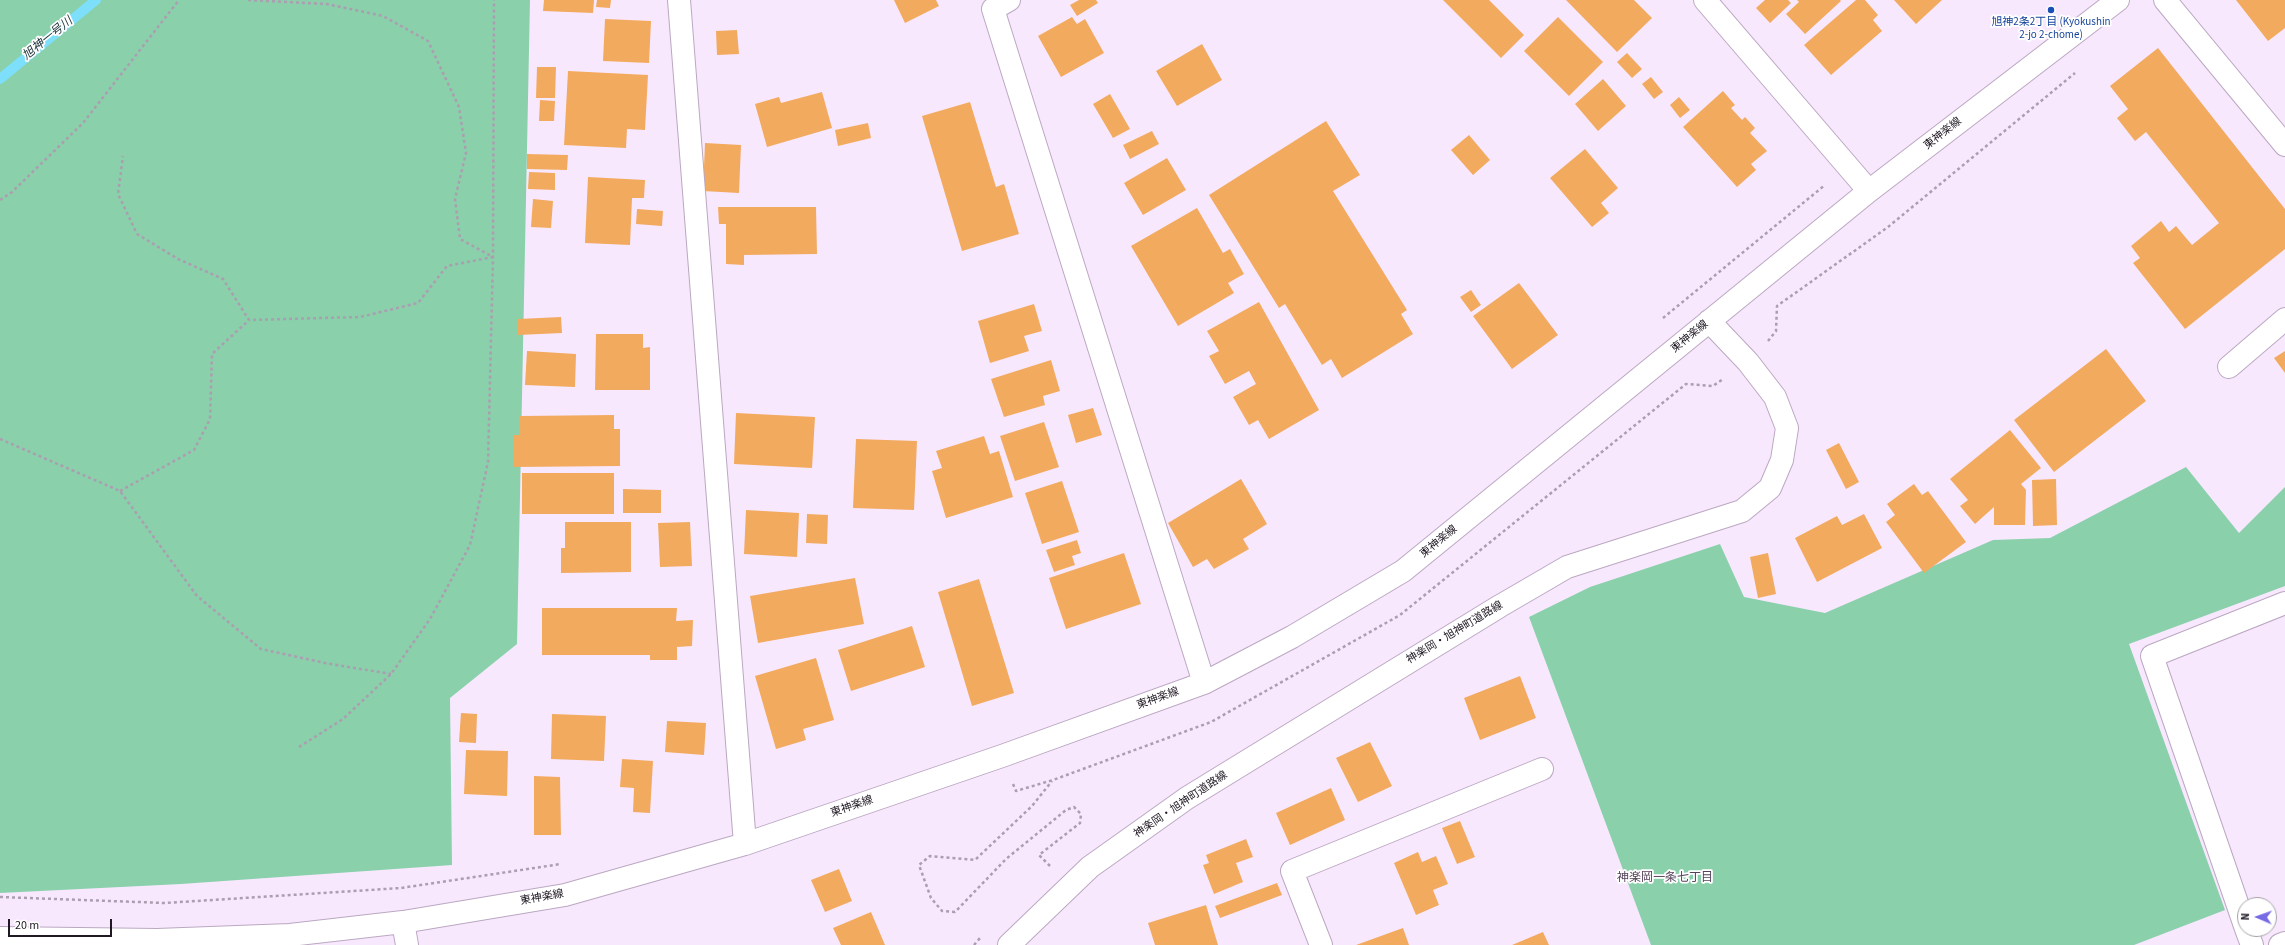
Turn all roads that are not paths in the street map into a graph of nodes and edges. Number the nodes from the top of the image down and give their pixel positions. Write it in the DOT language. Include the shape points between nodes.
graph roads {
  1 [pos="679,0"];
  2 [pos="1009,0"];
  3 [pos="1705,0"];
  4 [pos="2118,0"];
  5 [pos="2165,0"];
  6 [pos="2285,145"];
  7 [pos="1870,191"];
  8 [pos="2285,319"];
  9 [pos="1709,321"];
  10 [pos="2229,367"];
  11 [pos="2285,603"];
  12 [pos="1204,683"];
  13 [pos="1542,769"];
  14 [pos="745,844"];
  15 [pos="2237,903"];
  16 [pos="403,922"];
  17 [pos="0,938"];
  18 [pos="157,942"];
  19 [pos="2285,943"];
  20 [pos="1011,944"];
  21 [pos="407,945"];
  22 [pos="1320,945"];
  23 [pos="2280,945"];
  1 -- 14 [label="street"];
  2 -- 12 [label="street" via="993,9"];
  3 -- 7 [label="street"];
  4 -- 7 [label="street, 東神楽線"];
  5 -- 6 [label="street"];
  7 -- 9 [label="street, 東神楽線"];
  8 -- 10 [label="street"];
  9 -- 12 [label="street, 東神楽線" via="1403,571 1292,637"];
  9 -- 20 [label="street, 神楽岡・旭神町道路線" via="1748,362 1775,397 1788,428 1782,460 1770,488 1742,511 1567,566 1500,606 1187,798 1090,867"];
  11 -- 15 [label="street" via="2152,656"];
  12 -- 14 [label="street, 東神楽線" via="1002,756"];
  13 -- 22 [label="street" via="1292,871"];
  14 -- 16 [label="street, 東神楽線" via="565,894"];
  16 -- 18 [label="street, 東神楽線" via="290,935"];
  16 -- 21 [label="street"];
  17 -- 18 [label="street, 東神楽線"];
  19 -- 23 [label="street"];
}
